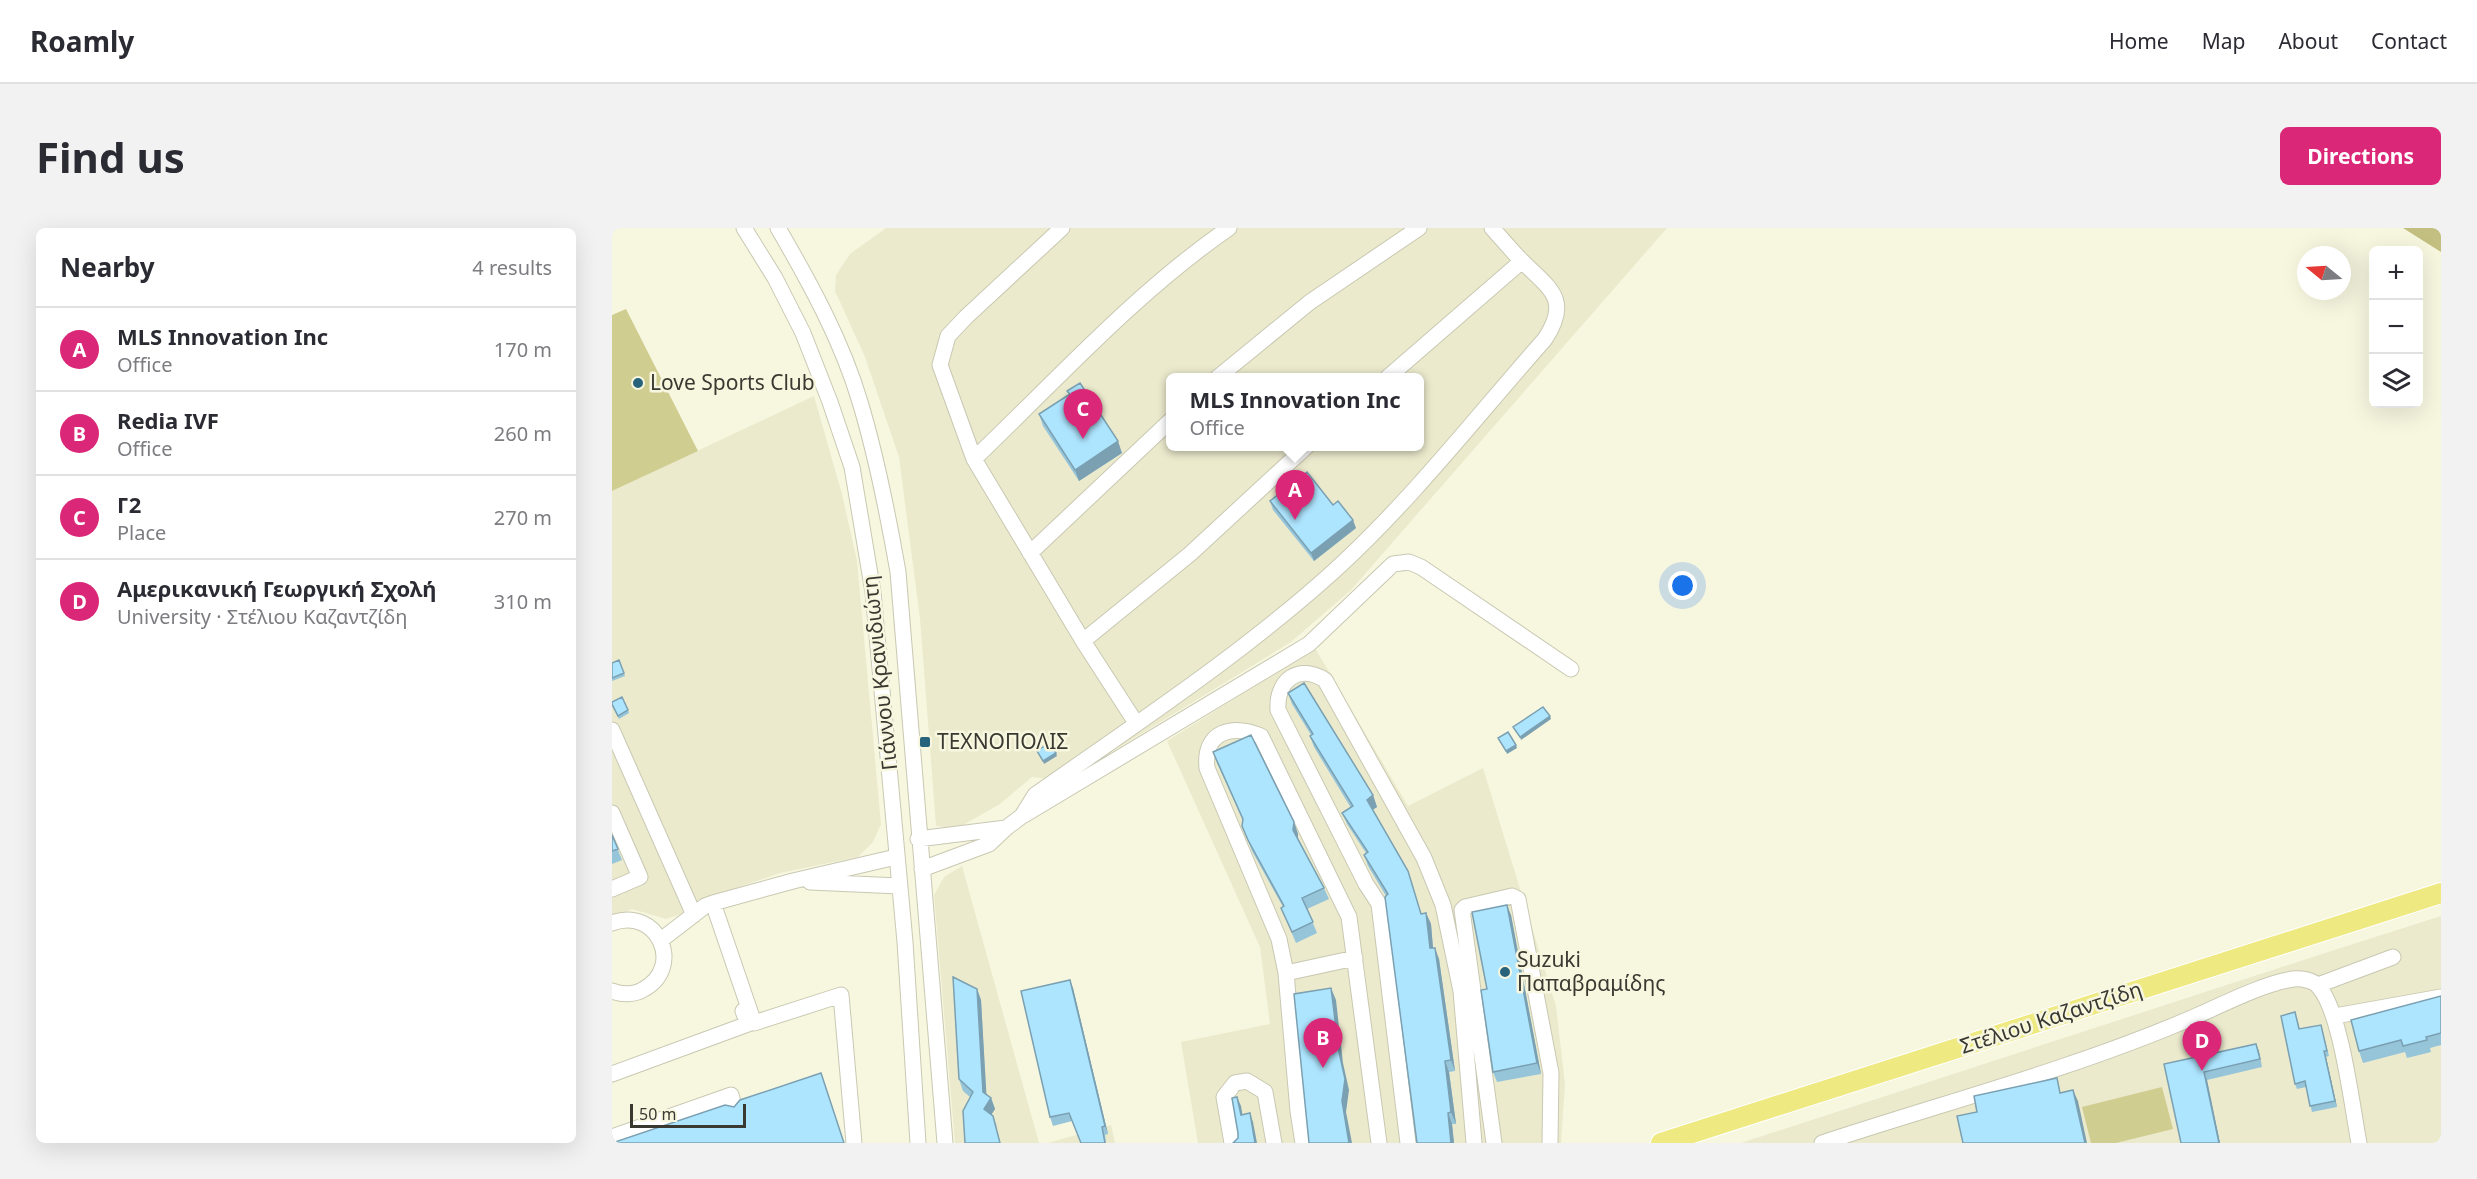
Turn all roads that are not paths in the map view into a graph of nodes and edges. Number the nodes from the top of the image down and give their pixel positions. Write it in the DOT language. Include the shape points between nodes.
graph roads {
  1 [pos="744,228"];
  2 [pos="778,228"];
  3 [pos="1062,228"];
  4 [pos="1229,228"];
  5 [pos="1419,228"];
  6 [pos="1492,228"];
  7 [pos="1522,261"];
  8 [pos="1223,373"];
  9 [pos="1393,373"];
  10 [pos="1166,425"];
  11 [pos="1303,451"];
  12 [pos="974,459"];
  13 [pos="1030,553"];
  14 [pos="1083,641"];
  15 [pos="1571,669"];
  16 [pos="1136,723"];
  17 [pos="612,730"];
  18 [pos="612,813"];
  19 [pos="1022,816"];
  20 [pos="1006,828"];
  21 [pos="918,839"];
  22 [pos="896,857"];
  23 [pos="922,869"];
  24 [pos="792,881"];
  25 [pos="899,886"];
  26 [pos="612,889"];
  27 [pos="2441,893"];
  28 [pos="704,908"];
  29 [pos="612,922"];
  30 [pos="661,940"];
  31 [pos="2393,957"];
  32 [pos="1355,958"];
  33 [pos="1286,973"];
  34 [pos="2318,985"];
  35 [pos="612,991"];
  36 [pos="2441,997"];
  37 [pos="2335,1016"];
  38 [pos="612,1074"];
  39 [pos="735,1110"];
  40 [pos="612,1137"];
  41 [pos="854,1143"];
  42 [pos="918,1143"];
  43 [pos="945,1143"];
  44 [pos="1232,1143"];
  45 [pos="1274,1143"];
  46 [pos="1303,1143"];
  47 [pos="1379,1143"];
  48 [pos="1408,1143"];
  49 [pos="1474,1143"];
  50 [pos="1494,1143"];
  51 [pos="1550,1143"];
  52 [pos="1661,1143"];
  53 [pos="1822,1143"];
  54 [pos="2359,1143"];
  1 -- 22 [label="street, Γιάννου Κρανιδιώτη" via="803,333 852,467 873,592"];
  2 -- 21 [label="street, Γιάννου Κρανιδιώτη" via="805,274 860,400 881,480 898,572"];
  3 -- 12 [label="street" via="948,336 940,365"];
  4 -- 12 [label="street" via="1192,254 1094,341"];
  5 -- 8 [label="street" via="1310,302"];
  6 -- 7 [label="street"];
  7 -- 9 [label="street"];
  7 -- 16 [label="street" via="1556,297 1554,325 1545,339 1385,522 1333,572 1217,668"];
  10 -- 13 [label="street"];
  11 -- 14 [label="street" via="1190,554"];
  12 -- 13 [label="street"];
  13 -- 14 [label="street"];
  14 -- 16 [label="street"];
  15 -- 19 [label="street" via="1421,567 1409,562 1393,564 1310,644"];
  16 -- 19 [label="street" via="1035,795"];
  17 -- 28 [label="street"];
  18 -- 26 [label="street" via="640,877"];
  19 -- 20 [label="street"];
  20 -- 21 [label="street"];
  20 -- 23 [label="street" via="989,844"];
  21 -- 23 [label="street, Γιάννου Κρανιδιώτη"];
  22 -- 24 [label="street"];
  22 -- 25 [label="street, Γιάννου Κρανιδιώτη"];
  23 -- 43 [label="street, Γιάννου Κρανιδιώτη"];
  24 -- 25 [label="street"];
  24 -- 28 [label="street"];
  25 -- 42 [label="street, Γιάννου Κρανιδιώτη"];
  27 -- 52 [label="main road, Στέλιου Καζαντζίδη"];
  28 -- 30 [label="street"];
  28 -- 38 [label="street" via="748,1024"];
  28 -- 41 [label="street" via="754,1023 841,995"];
  29 -- 30 [label="street" via="632,919 644,923"];
  30 -- 35 [label="street" via="664,964 651,985 628,994"];
  31 -- 34 [label="street"];
  32 -- 33 [label="street"];
  32 -- 33 [label="street" via="1349,917 1262,735 1232,729 1214,741 1207,754 1207,768 1279,939"];
  32 -- 47 [label="street"];
  33 -- 46 [label="street"];
  34 -- 37 [label="street"];
  34 -- 53 [label="street" via="2294,979 2272,985 2064,1066"];
  36 -- 37 [label="street"];
  37 -- 54 [label="street"];
  39 -- 40 [label="street" via="731,1095"];
  44 -- 45 [label="street" via="1224,1097 1230,1087 1247,1081 1265,1092"];
  48 -- 49 [label="street" via="1379,904 1278,710 1280,690 1297,675 1312,674 1325,680 1408,827 1443,905 1461,991"];
  50 -- 51 [label="street" via="1462,910 1512,896 1518,899 1551,1073"];
}
